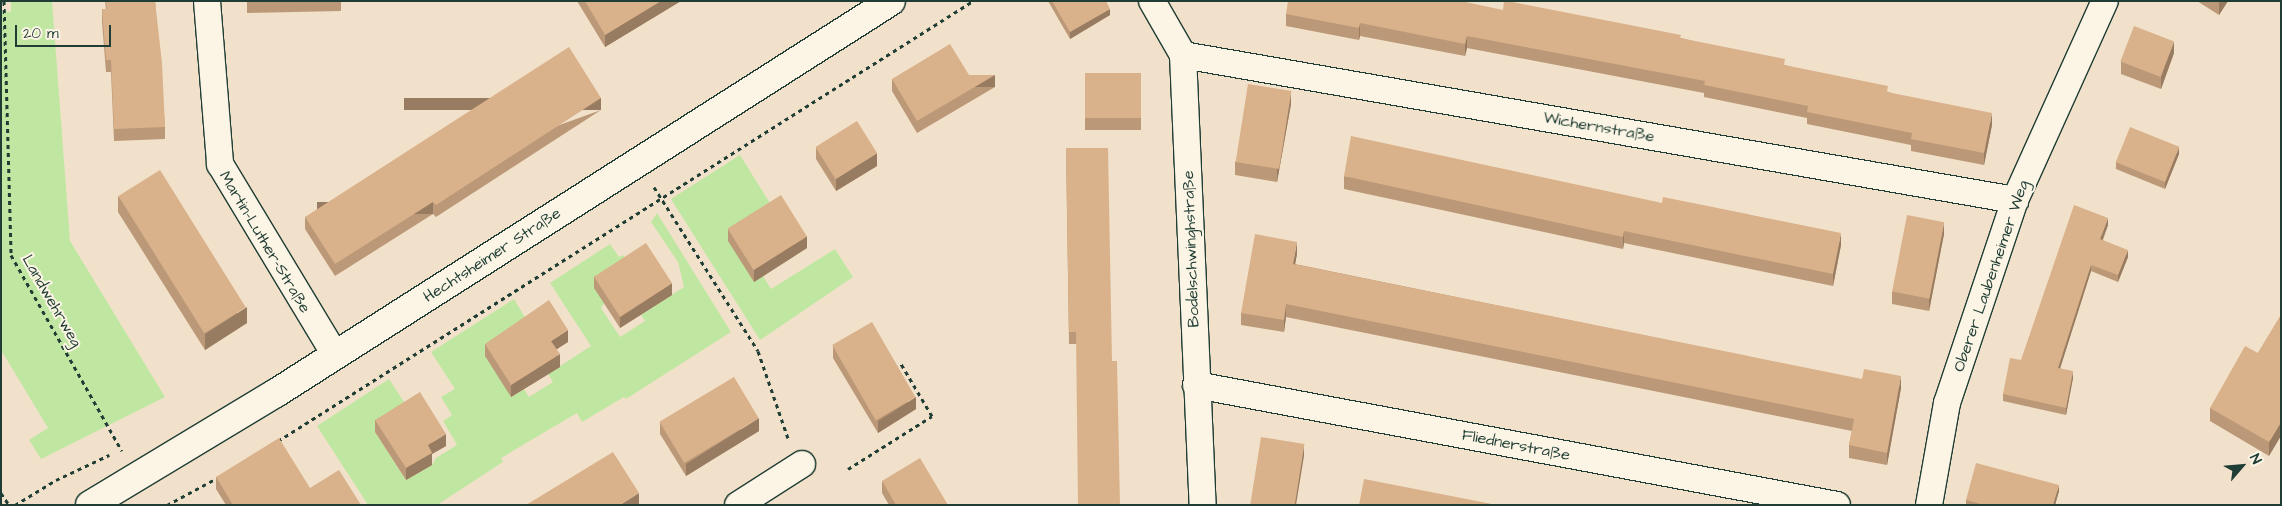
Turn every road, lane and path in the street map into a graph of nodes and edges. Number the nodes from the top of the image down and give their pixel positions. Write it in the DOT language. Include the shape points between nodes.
graph roads {
  1 [pos="4,1"];
  2 [pos="207,1"];
  3 [pos="891,1"];
  4 [pos="973,1"];
  5 [pos="1152,1"];
  6 [pos="2105,1"];
  7 [pos="1184,54"];
  8 [pos="652,182"];
  9 [pos="662,198"];
  10 [pos="2015,200"];
  11 [pos="336,356"];
  12 [pos="900,362"];
  13 [pos="1196,385"];
  14 [pos="275,443"];
  15 [pos="797,455"];
  16 [pos="848,469"];
  17 [pos="227,473"];
  18 [pos="1,493"];
  19 [pos="750,501"];
  20 [pos="9,505"];
  21 [pos="16,505"];
  22 [pos="90,505"];
  23 [pos="167,505"];
  24 [pos="1202,505"];
  25 [pos="1837,505"];
  26 [pos="1928,505"];
  1 -- 21 [label="path, Landwehrweg" via="11,255 121,450 56,480"];
  2 -- 11 [label="street, Martin-Luther-Straße" via="220,164"];
  3 -- 11 [label="street, Hechtsheimer Straße"];
  4 -- 9 [label="path"];
  5 -- 7 [label="street, Bodelschwinghstraße"];
  6 -- 10 [label="street, Oberer Laubenheimer Weg"];
  7 -- 10 [label="street, Wichernstraße"];
  7 -- 13 [label="street, Bodelschwinghstraße"];
  8 -- 9 [label="path"];
  9 -- 14 [label="path"];
  9 -- 15 [label="path" via="758,351"];
  10 -- 26 [label="street, Oberer Laubenheimer Weg" via="1947,403"];
  11 -- 22 [label="street, Hechtsheimer Straße"];
  12 -- 16 [label="path" via="932,416"];
  13 -- 24 [label="street, Bodelschwinghstraße"];
  13 -- 25 [label="street, Fliednerstraße"];
  15 -- 19 [label="street"];
  17 -- 23 [label="path"];
  18 -- 20 [label="path"];
}
